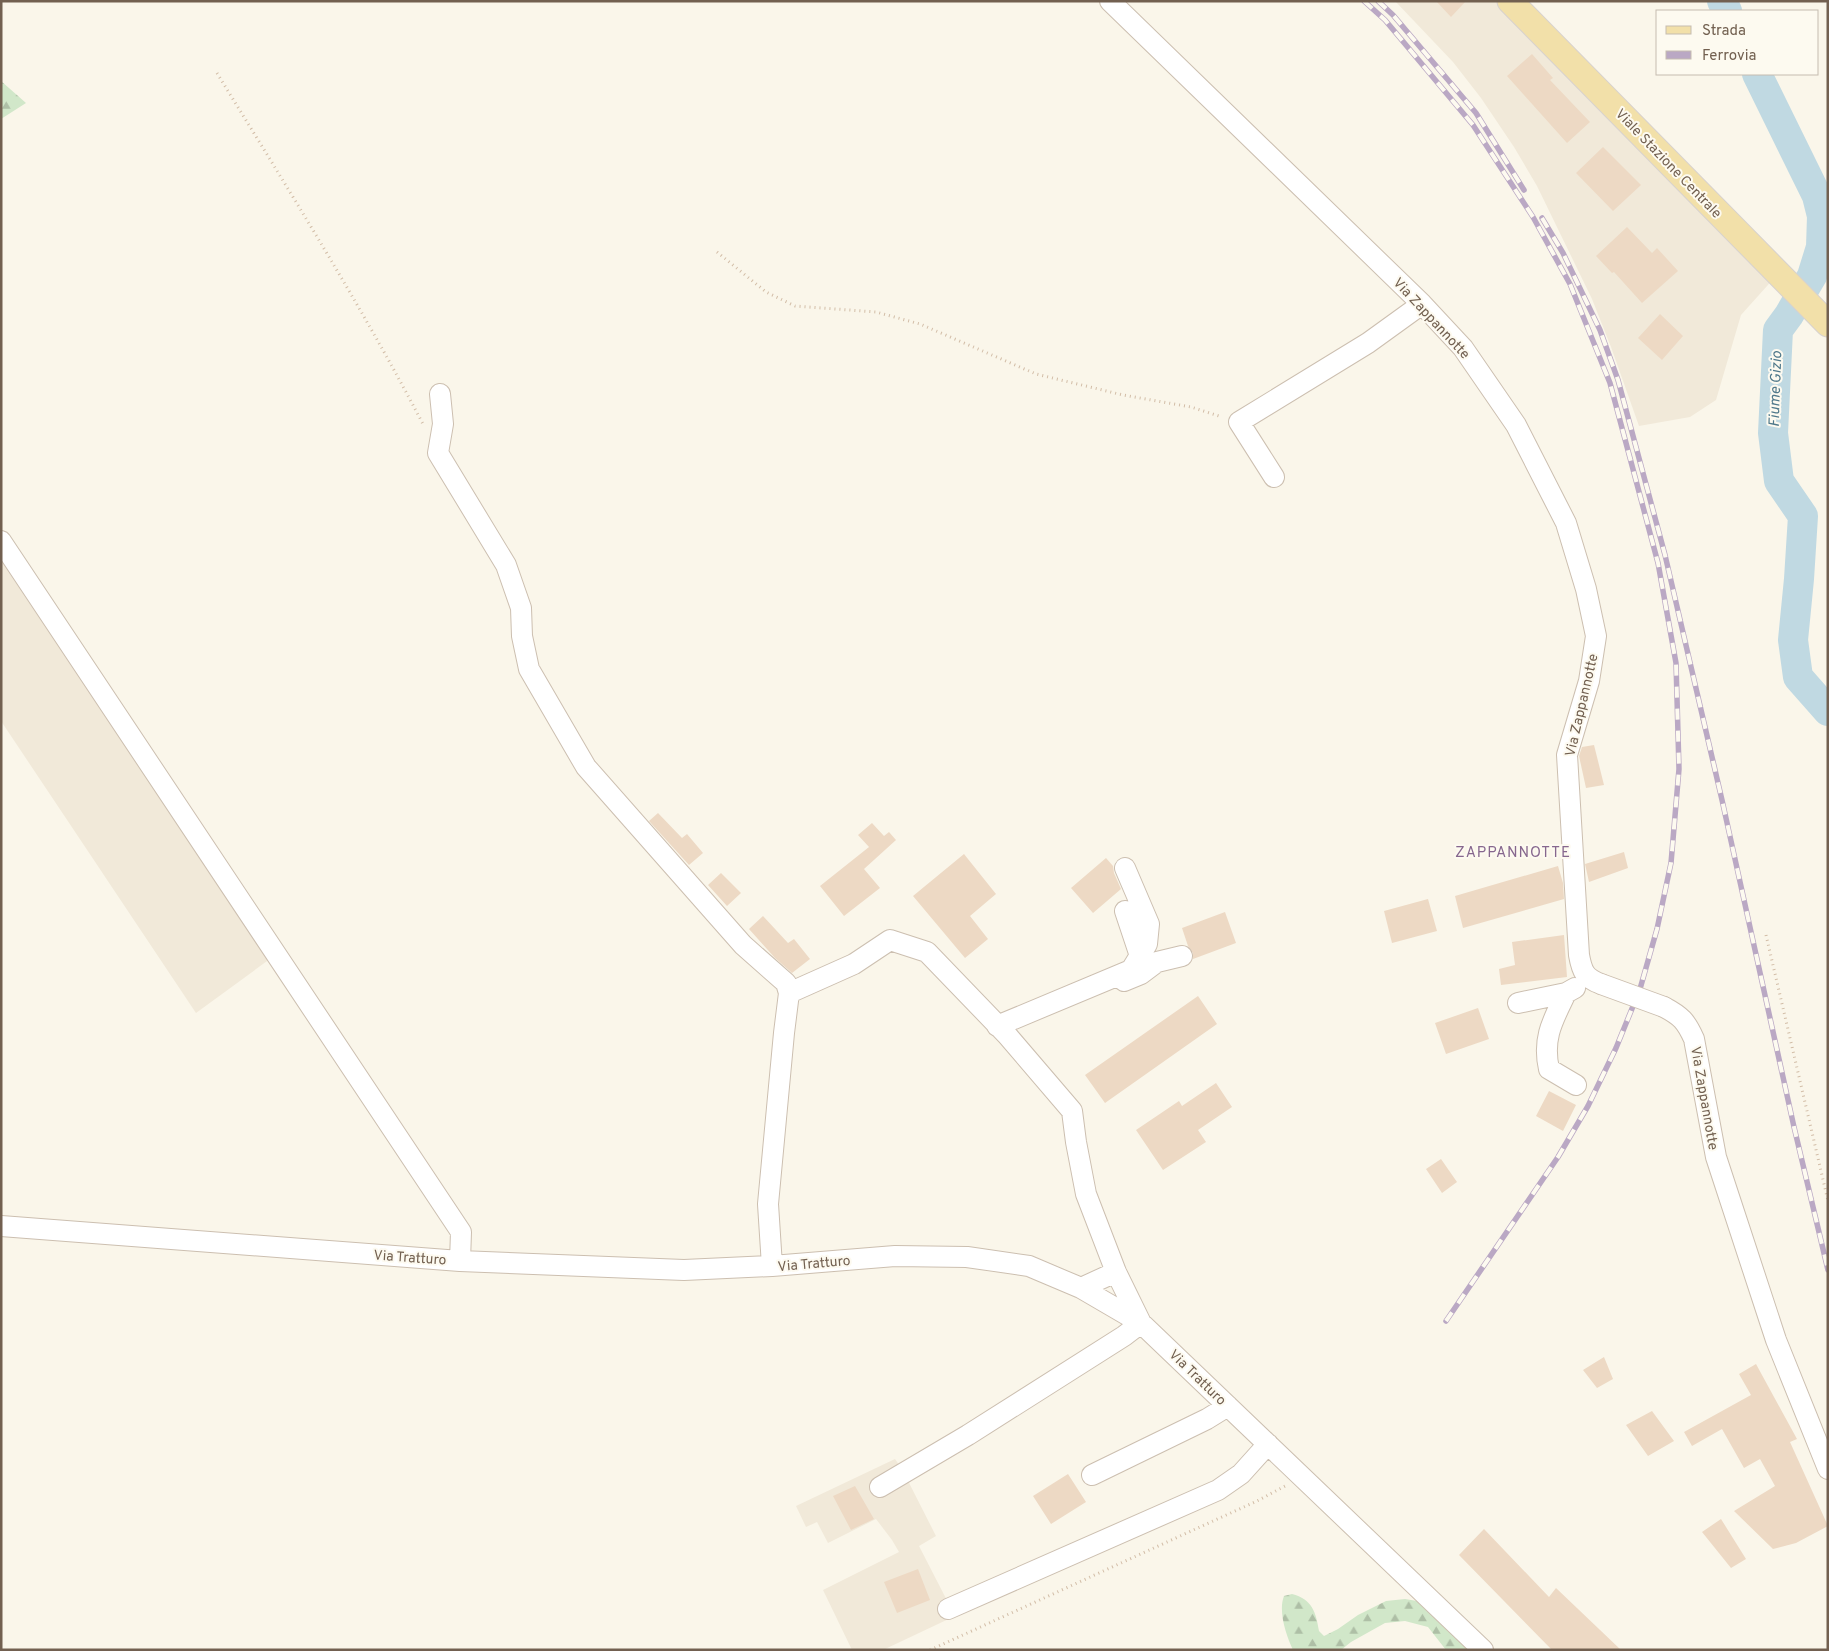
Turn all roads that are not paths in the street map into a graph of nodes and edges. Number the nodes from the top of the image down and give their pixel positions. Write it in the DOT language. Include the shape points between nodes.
graph roads {
  1 [pos="1110,1"];
  2 [pos="1510,1"];
  3 [pos="1422,304"];
  4 [pos="1823,319"];
  5 [pos="440,394"];
  6 [pos="1274,476"];
  7 [pos="1,541"];
  8 [pos="1125,868"];
  9 [pos="1125,911"];
  10 [pos="1140,956"];
  11 [pos="1182,956"];
  12 [pos="1596,982"];
  13 [pos="789,993"];
  14 [pos="1566,993"];
  15 [pos="1518,1003"];
  16 [pos="1002,1031"];
  17 [pos="1576,1085"];
  18 [pos="1,1226"];
  19 [pos="460,1261"];
  20 [pos="772,1266"];
  21 [pos="1116,1272"];
  22 [pos="1081,1288"];
  23 [pos="1141,1323"];
  24 [pos="1228,1406"];
  25 [pos="1268,1444"];
  26 [pos="1828,1469"];
  27 [pos="1092,1475"];
  28 [pos="880,1487"];
  29 [pos="948,1609"];
  30 [pos="1483,1650"];
  1 -- 3 [label="street, Via Zappannotte"];
  2 -- 4 [label="main road, Viale Stazione Centrale"];
  3 -- 6 [label="street" via="1368,343 1239,422"];
  3 -- 12 [label="street, Via Zappannotte" via="1463,348 1516,425 1566,523 1586,589 1596,636 1589,680 1566,755 1580,955 1582,968"];
  5 -- 13 [label="street" via="443,424 438,453 506,565 521,608 528,668 553,711 586,767 743,945 786,983"];
  7 -- 19 [label="street" via="461,1232"];
  8 -- 10 [label="street" via="1149,924 1147,944"];
  9 -- 10 [label="street"];
  10 -- 16 [label="street" via="1131,970"];
  11 -- 16 [label="street" via="1157,962 1142,974"];
  12 -- 14 [label="street"];
  12 -- 26 [label="street, Via Zappannotte, bridge" via="1664,1007 1688,1025 1694,1039 1716,1157 1776,1340"];
  13 -- 16 [label="street" via="854,964 890,940 928,952"];
  13 -- 20 [label="street" via="768,1204"];
  14 -- 15 [label="street"];
  14 -- 17 [label="street" via="1550,1026 1546,1054 1549,1069"];
  16 -- 21 [label="street" via="1072,1111 1086,1194"];
  18 -- 19 [label="street, Via Tratturo"];
  19 -- 20 [label="street, Via Tratturo" via="684,1270"];
  20 -- 22 [label="street, Via Tratturo" via="895,1256 967,1257 1029,1266"];
  21 -- 22 [label="street"];
  21 -- 23 [label="street"];
  22 -- 23 [label="street, Via Tratturo"];
  23 -- 24 [label="street, Via Tratturo"];
  23 -- 28 [label="street" via="968,1435"];
  24 -- 25 [label="street, Via Tratturo"];
  24 -- 27 [label="street"];
  25 -- 29 [label="street" via="1241,1474 1218,1490"];
  25 -- 30 [label="street, Via Tratturo"];
}
